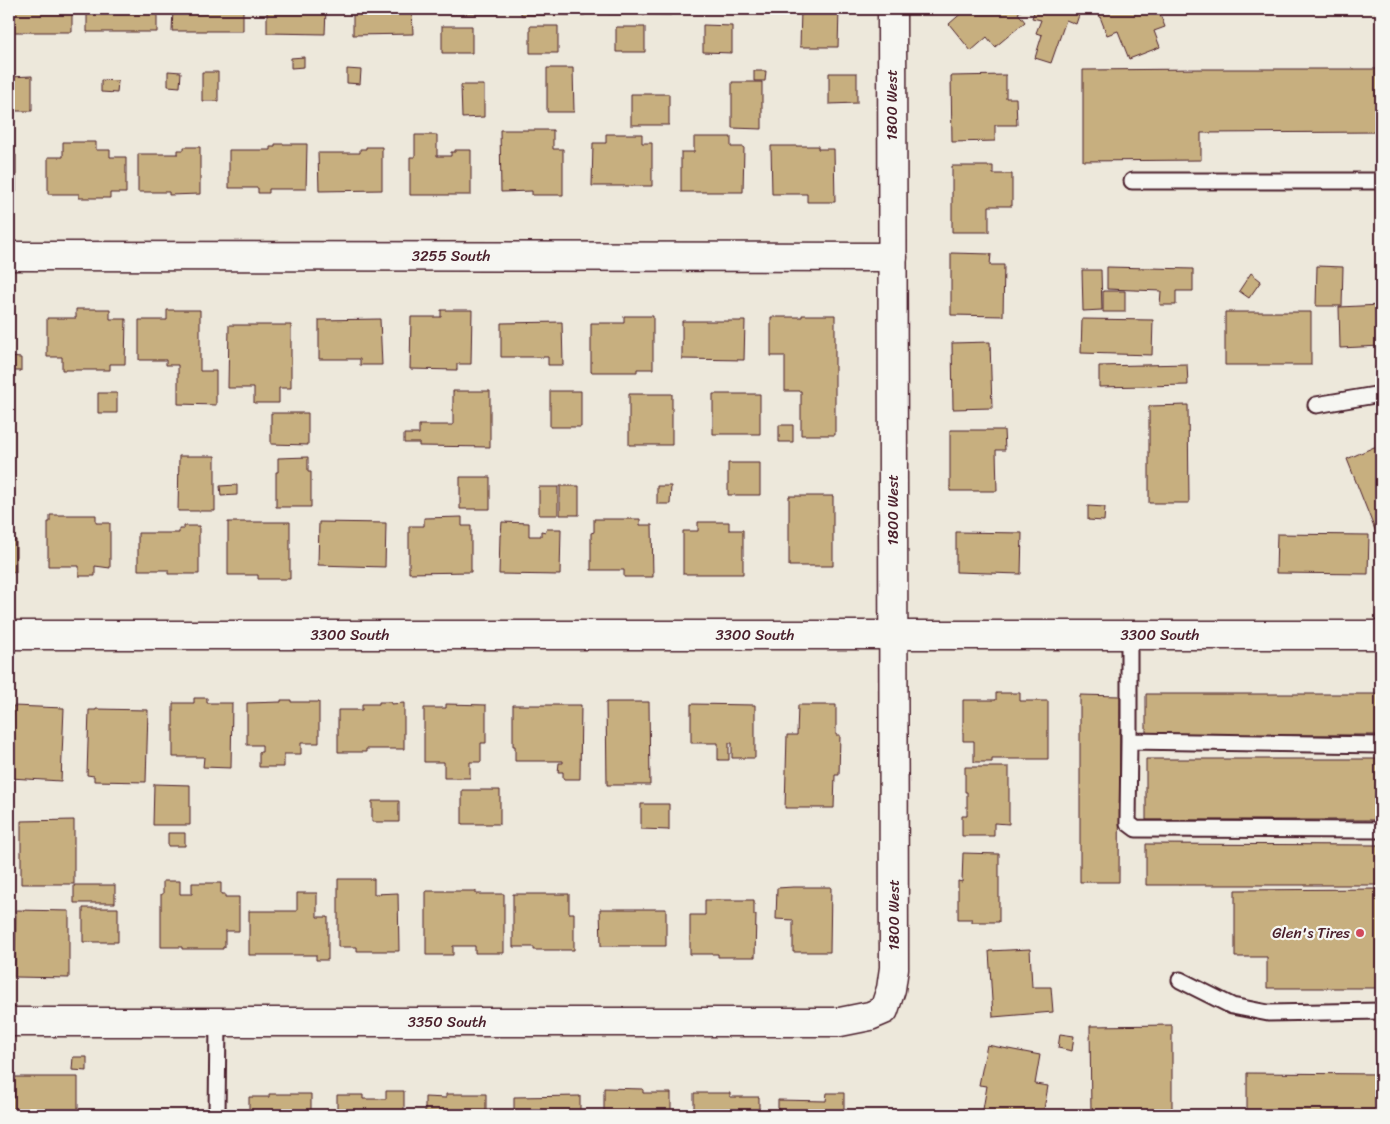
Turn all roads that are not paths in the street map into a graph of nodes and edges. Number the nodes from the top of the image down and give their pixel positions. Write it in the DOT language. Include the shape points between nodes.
graph roads {
  1 [pos="892,9"];
  2 [pos="1381,181"];
  3 [pos="1132,182"];
  4 [pos="9,256"];
  5 [pos="893,257"];
  6 [pos="1381,394"];
  7 [pos="1316,405"];
  8 [pos="9,635"];
  9 [pos="893,635"];
  10 [pos="1128,635"];
  11 [pos="1381,635"];
  12 [pos="1128,741"];
  13 [pos="1381,745"];
  14 [pos="1381,830"];
  15 [pos="1180,980"];
  16 [pos="884,1010"];
  17 [pos="1381,1011"];
  18 [pos="9,1022"];
  19 [pos="218,1022"];
  20 [pos="217,1115"];
  1 -- 5 [label="street, 1800 West"];
  2 -- 3 [label="lane"];
  4 -- 5 [label="street, 3255 South"];
  5 -- 9 [label="street, 1800 West"];
  6 -- 7 [label="lane"];
  8 -- 9 [label="street, 3300 South"];
  9 -- 10 [label="street, 3300 South"];
  9 -- 16 [label="street, 1800 West" via="894,968"];
  10 -- 11 [label="street, 3300 South"];
  10 -- 12 [label="lane"];
  12 -- 13 [label="lane"];
  12 -- 14 [label="lane" via="1128,823 1136,829"];
  15 -- 17 [label="lane" via="1232,1006 1268,1013"];
  16 -- 19 [label="street, 3350 South" via="840,1022"];
  18 -- 19 [label="street, 3350 South"];
  19 -- 20 [label="lane"];
}
